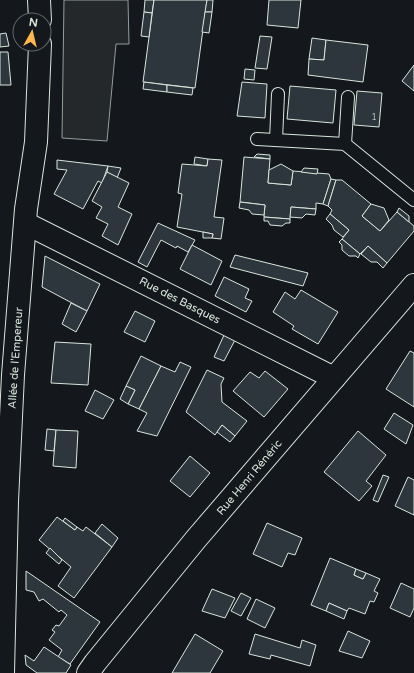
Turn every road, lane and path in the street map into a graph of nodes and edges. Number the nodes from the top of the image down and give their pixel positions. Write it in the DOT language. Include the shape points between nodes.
graph roads {
  1 [pos="39,0"];
  2 [pos="40,12"];
  3 [pos="40,52"];
  4 [pos="278,94"];
  5 [pos="348,97"];
  6 [pos="257,139"];
  7 [pos="276,140"];
  8 [pos="346,144"];
  9 [pos="414,200"];
  10 [pos="25,223"];
  11 [pos="414,285"];
  12 [pos="334,378"];
  13 [pos="3,673"];
  14 [pos="88,673"];
  1 -- 2 [label="street"];
  3 -- 10 [label="street, Allée de l'Empereur" via="36,142"];
  4 -- 7 [label="lane"];
  5 -- 8 [label="lane"];
  6 -- 7 [label="lane"];
  7 -- 8 [label="lane"];
  8 -- 9 [label="lane"];
  10 -- 12 [label="street, Rue des Basques"];
  10 -- 13 [label="street, Allée de l'Empereur" via="7,501"];
  11 -- 12 [label="street, Rue Henri Rénéric"];
  12 -- 14 [label="street, Rue Henri Rénéric" via="191,546"];
}
